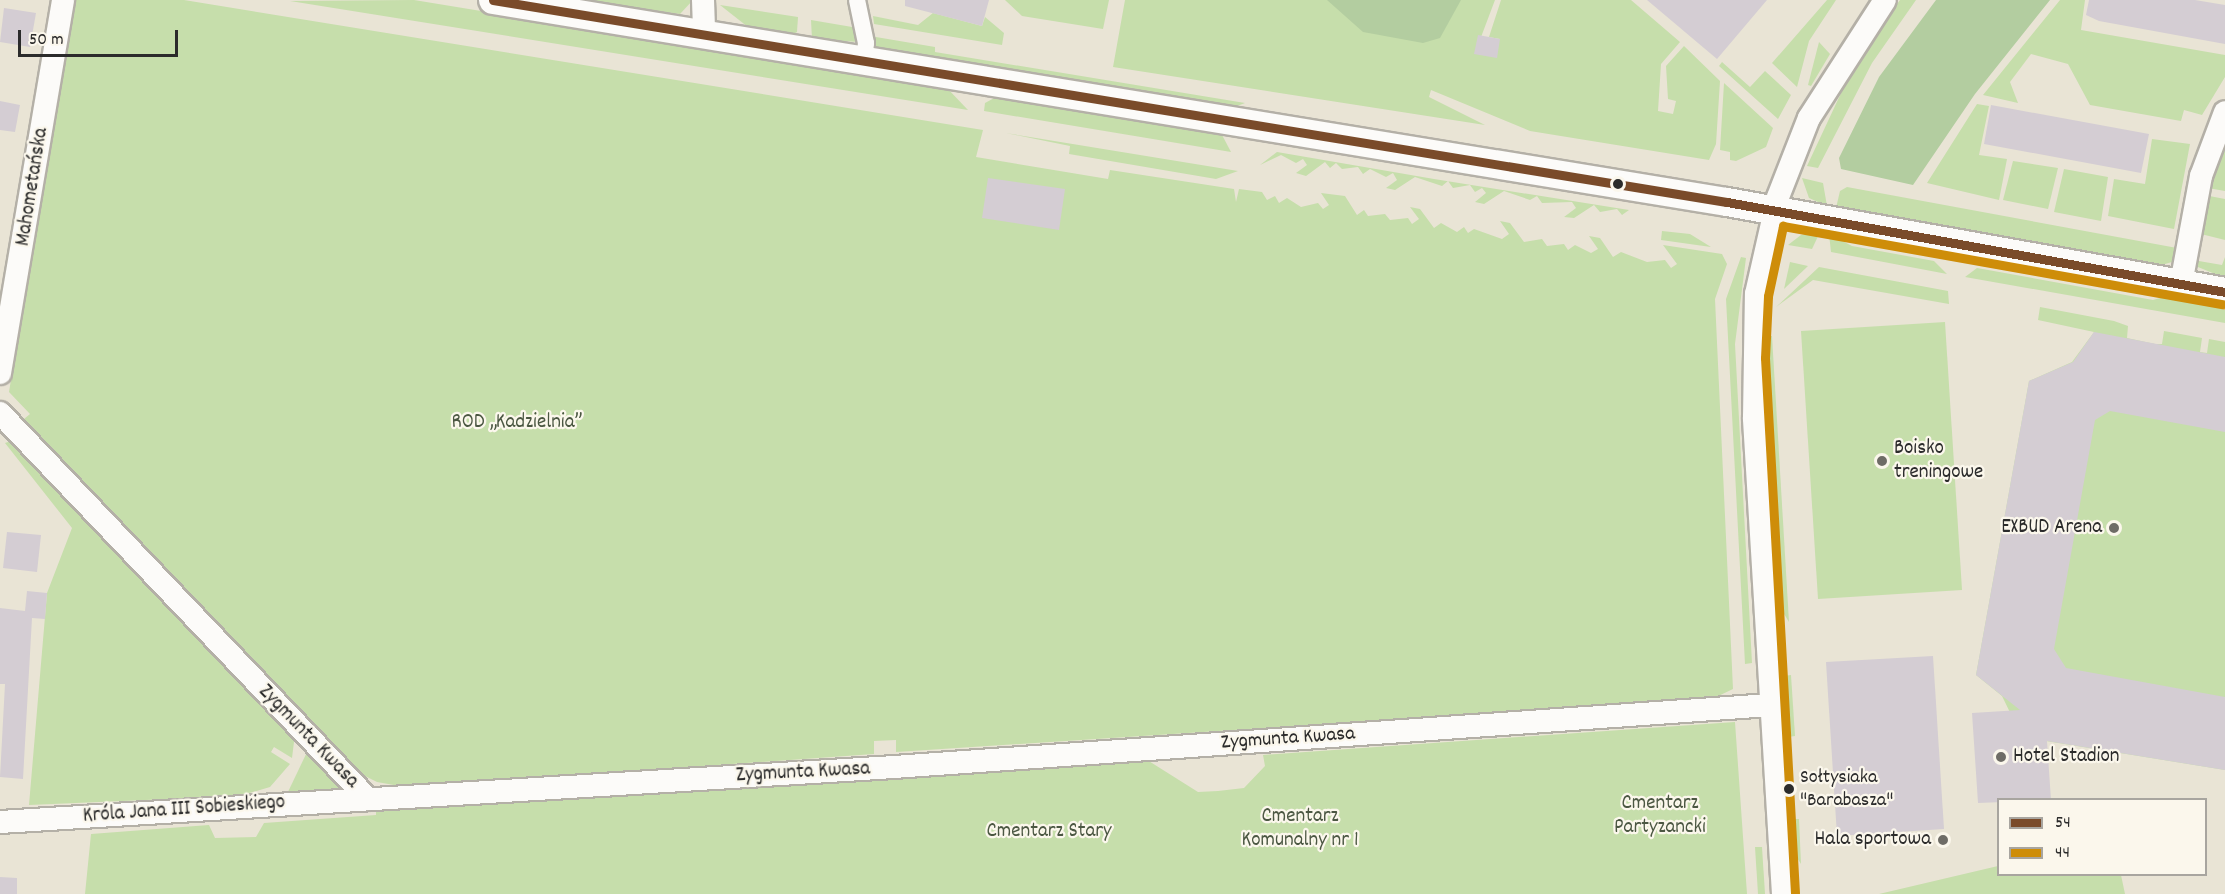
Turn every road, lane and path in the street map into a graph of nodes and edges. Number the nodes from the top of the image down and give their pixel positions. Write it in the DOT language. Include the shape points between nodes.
graph roads {
  1 [pos="63,0"];
  2 [pos="493,0"];
  3 [pos="703,0"];
  4 [pos="857,0"];
  5 [pos="1885,0"];
  6 [pos="704,34"];
  7 [pos="864,61"];
  8 [pos="2225,112"];
  9 [pos="1774,212"];
  10 [pos="2181,284"];
  11 [pos="2225,292"];
  12 [pos="0,374"];
  13 [pos="0,413"];
  14 [pos="1770,705"];
  15 [pos="368,799"];
  16 [pos="0,822"];
  17 [pos="1783,894"];
  1 -- 12 [label="street, Mahometańska"];
  2 -- 6 [label="street"];
  3 -- 6 [label="street"];
  4 -- 7 [label="street" via="866,43"];
  5 -- 9 [label="street" via="1813,109"];
  6 -- 7 [label="street"];
  7 -- 9 [label="street"];
  8 -- 10 [label="street" via="2201,176"];
  9 -- 10 [label="street"];
  9 -- 14 [label="street" via="1752,331"];
  10 -- 11 [label="street"];
  13 -- 15 [label="street, Zygmunta Kwasa"];
  14 -- 15 [label="street, Zygmunta Kwasa"];
  14 -- 17 [label="street"];
  15 -- 16 [label="street, Króla Jana III Sobieskiego"];
}
